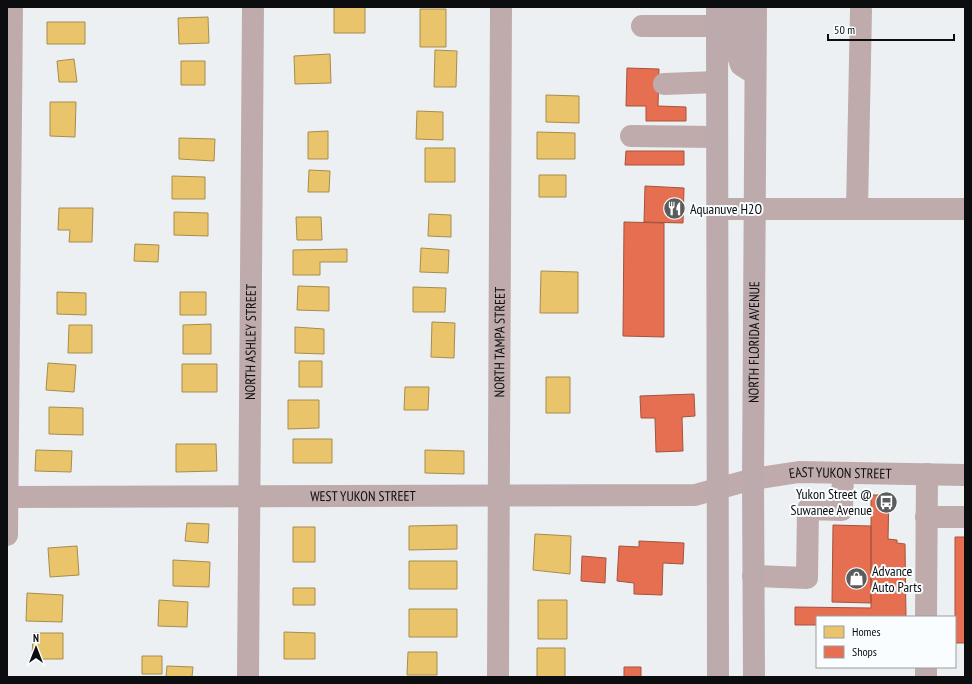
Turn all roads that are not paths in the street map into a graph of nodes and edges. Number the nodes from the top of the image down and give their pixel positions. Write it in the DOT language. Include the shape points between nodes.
graph roads {
  1 [pos="12,7"];
  2 [pos="253,7"];
  3 [pos="501,7"];
  4 [pos="737,7"];
  5 [pos="756,7"];
  6 [pos="861,10"];
  7 [pos="717,16"];
  8 [pos="642,26"];
  9 [pos="755,74"];
  10 [pos="717,82"];
  11 [pos="664,84"];
  12 [pos="631,136"];
  13 [pos="717,136"];
  14 [pos="717,208"];
  15 [pos="754,208"];
  16 [pos="857,208"];
  17 [pos="965,208"];
  18 [pos="843,473"];
  19 [pos="927,474"];
  20 [pos="965,475"];
  21 [pos="753,479"];
  22 [pos="717,488"];
  23 [pos="500,496"];
  24 [pos="7,497"];
  25 [pos="250,497"];
  26 [pos="926,517"];
  27 [pos="965,517"];
  28 [pos="7,535"];
  29 [pos="753,576"];
  30 [pos="926,616"];
  31 [pos="248,677"];
  32 [pos="498,677"];
  33 [pos="718,677"];
  34 [pos="754,677"];
  1 -- 24 [label="street"];
  2 -- 25 [label="street, NORTH ASHLEY STREET"];
  3 -- 23 [label="street, NORTH TAMPA STREET"];
  4 -- 9 [label="main road" via="738,56 741,64"];
  5 -- 9 [label="main road, NORTH FLORIDA AVENUE"];
  6 -- 16 [label="street"];
  7 -- 8 [label="street"];
  7 -- 10 [label="main road"];
  9 -- 15 [label="main road, NORTH FLORIDA AVENUE"];
  10 -- 11 [label="street"];
  10 -- 13 [label="main road"];
  12 -- 13 [label="street"];
  13 -- 14 [label="main road"];
  14 -- 15 [label="main road"];
  14 -- 22 [label="main road"];
  15 -- 16 [label="street"];
  15 -- 21 [label="main road, NORTH FLORIDA AVENUE"];
  16 -- 17 [label="street"];
  18 -- 19 [label="street, EAST YUKON STREET"];
  18 -- 21 [label="street, EAST YUKON STREET" via="799,472"];
  18 -- 29 [label="street" via="842,510 808,509 807,578"];
  19 -- 20 [label="street, EAST YUKON STREET"];
  19 -- 26 [label="street"];
  21 -- 22 [label="street, EAST YUKON STREET"];
  21 -- 29 [label="main road, NORTH FLORIDA AVENUE"];
  22 -- 23 [label="street, WEST YUKON STREET" via="695,495"];
  22 -- 33 [label="main road"];
  23 -- 25 [label="street, WEST YUKON STREET"];
  23 -- 32 [label="street, NORTH TAMPA STREET"];
  24 -- 25 [label="street, WEST YUKON STREET"];
  24 -- 28 [label="street"];
  25 -- 31 [label="street, NORTH ASHLEY STREET"];
  26 -- 27 [label="street"];
  26 -- 30 [label="street"];
  29 -- 34 [label="main road, NORTH FLORIDA AVENUE"];
}
